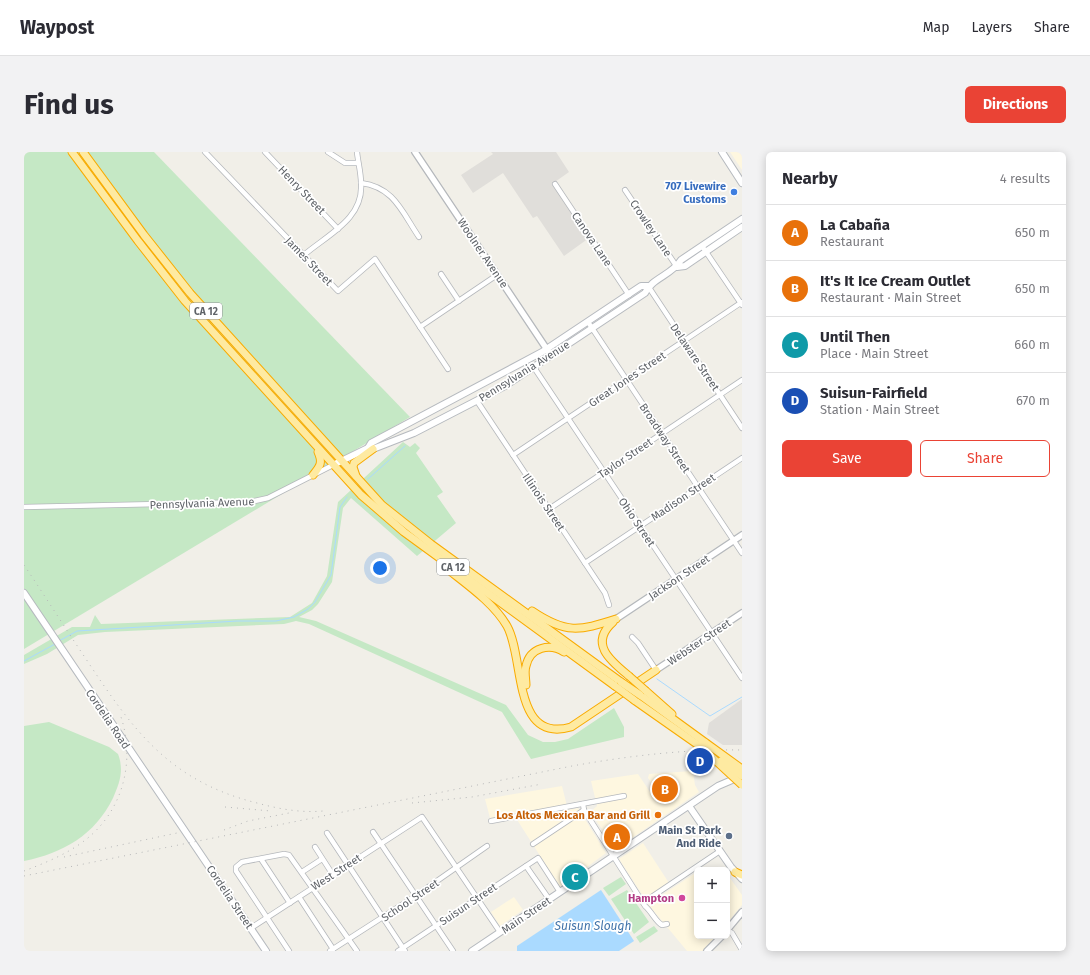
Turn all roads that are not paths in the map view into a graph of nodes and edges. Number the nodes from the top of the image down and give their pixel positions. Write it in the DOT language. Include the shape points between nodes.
graph roads {
  1 [pos="72,152"];
  2 [pos="83,152"];
  3 [pos="205,152"];
  4 [pos="265,152"];
  5 [pos="328,152"];
  6 [pos="357,152"];
  7 [pos="415,152"];
  8 [pos="722,152"];
  9 [pos="358,163"];
  10 [pos="361,183"];
  11 [pos="742,183"];
  12 [pos="555,184"];
  13 [pos="625,190"];
  14 [pos="742,219"];
  15 [pos="742,227"];
  16 [pos="338,229"];
  17 [pos="419,237"];
  18 [pos="702,246"];
  19 [pos="706,252"];
  20 [pos="304,255"];
  21 [pos="677,267"];
  22 [pos="441,274"];
  23 [pos="497,275"];
  24 [pos="648,286"];
  25 [pos="629,295"];
  26 [pos="460,301"];
  27 [pos="742,303"];
  28 [pos="588,322"];
  29 [pos="420,327"];
  30 [pos="592,328"];
  31 [pos="684,341"];
  32 [pos="548,352"];
  33 [pos="533,366"];
  34 [pos="448,369"];
  35 [pos="626,380"];
  36 [pos="742,380"];
  37 [pos="720,395"];
  38 [pos="477,401"];
  39 [pos="568,418"];
  40 [pos="742,428"];
  41 [pos="662,433"];
  42 [pos="316,446"];
  43 [pos="370,449"];
  44 [pos="513,455"];
  45 [pos="742,458"];
  46 [pos="340,461"];
  47 [pos="332,465"];
  48 [pos="603,472"];
  49 [pos="313,475"];
  50 [pos="357,478"];
  51 [pos="698,487"];
  52 [pos="24,507"];
  53 [pos="549,509"];
  54 [pos="639,526"];
  55 [pos="742,535"];
  56 [pos="734,540"];
  57 [pos="427,548"];
  58 [pos="742,553"];
  59 [pos="585,563"];
  60 [pos="470,572"];
  61 [pos="675,579"];
  62 [pos="24,593"];
  63 [pos="609,605"];
  64 [pos="742,613"];
  65 [pos="616,619"];
  66 [pos="712,634"];
  67 [pos="632,637"];
  68 [pos="581,661"];
  69 [pos="656,670"];
  70 [pos="742,678"];
  71 [pos="618,684"];
  72 [pos="640,696"];
  73 [pos="552,728"];
  74 [pos="703,745"];
  75 [pos="742,769"];
  76 [pos="742,776"];
  77 [pos="742,785"];
  78 [pos="624,796"];
  79 [pos="583,804"];
  80 [pos="689,806"];
  81 [pos="584,810"];
  82 [pos="492,821"];
  83 [pos="374,832"];
  84 [pos="327,833"];
  85 [pos="193,844"];
  86 [pos="381,844"];
  87 [pos="533,844"];
  88 [pos="488,846"];
  89 [pos="315,847"];
  90 [pos="720,851"];
  91 [pos="614,856"];
  92 [pos="261,859"];
  93 [pos="322,859"];
  94 [pos="348,865"];
  95 [pos="526,866"];
  96 [pos="456,868"];
  97 [pos="302,872"];
  98 [pos="739,874"];
  99 [pos="333,875"];
  100 [pos="742,879"];
  101 [pos="313,888"];
  102 [pos="560,892"];
  103 [pos="416,896"];
  104 [pos="299,897"];
  105 [pos="477,898"];
  106 [pos="550,899"];
  107 [pos="644,902"];
  108 [pos="290,903"];
  109 [pos="742,912"];
  110 [pos="267,918"];
  111 [pos="383,918"];
  112 [pos="667,924"];
  113 [pos="436,926"];
  114 [pos="730,926"];
  115 [pos="251,928"];
  116 [pos="500,932"];
  117 [pos="730,934"];
  118 [pos="348,939"];
  119 [pos="719,939"];
  120 [pos="720,939"];
  121 [pos="404,949"];
  122 [pos="332,950"];
  123 [pos="742,950"];
  124 [pos="266,951"];
  125 [pos="289,951"];
  126 [pos="357,951"];
  127 [pos="398,951"];
  128 [pos="453,951"];
  129 [pos="472,951"];
  130 [pos="707,951"];
  131 [pos="712,951"];
  1 -- 42 [label="highway, CA 12" via="185,301"];
  2 -- 46 [label="highway, CA 12" via="190,293"];
  3 -- 20 [label="street, James Street"];
  4 -- 16 [label="street, Henry Street"];
  5 -- 9 [label="street" via="345,163"];
  6 -- 9 [label="street"];
  7 -- 23 [label="street, Woolner Avenue"];
  8 -- 11 [label="main road"];
  9 -- 10 [label="street"];
  10 -- 16 [label="street" via="357,207"];
  10 -- 17 [label="street" via="382,187"];
  12 -- 25 [label="street, Canova Lane"];
  13 -- 21 [label="street, Crowley Lane"];
  14 -- 18 [label="main road, Pennsylvania Avenue"];
  15 -- 19 [label="main road, Pennsylvania Avenue"];
  16 -- 20 [label="street"];
  18 -- 19 [label="street"];
  18 -- 21 [label="main road, Pennsylvania Avenue" via="681,260"];
  19 -- 21 [label="main road, Pennsylvania Avenue" via="685,266"];
  19 -- 27 [label="street"];
  20 -- 29 [label="street, James Street" via="338,291 375,260"];
  21 -- 24 [label="main road, Pennsylvania Avenue"];
  22 -- 26 [label="street"];
  23 -- 26 [label="street"];
  23 -- 32 [label="street, Woolner Avenue"];
  24 -- 25 [label="main road, Pennsylvania Avenue" via="641,286"];
  24 -- 30 [label="main road, Pennsylvania Avenue" via="645,292"];
  24 -- 31 [label="street, Delaware Street"];
  25 -- 28 [label="main road, Pennsylvania Avenue"];
  26 -- 29 [label="street"];
  27 -- 31 [label="street, Great Jones Street"];
  28 -- 30 [label="street, Broadway Street"];
  28 -- 32 [label="main road, Pennsylvania Avenue"];
  29 -- 34 [label="street, James Street"];
  30 -- 32 [label="main road, Pennsylvania Avenue"];
  30 -- 35 [label="street, Broadway Street"];
  31 -- 35 [label="street, Great Jones Street"];
  31 -- 37 [label="street, Delaware Street"];
  32 -- 33 [label="main road, Pennsylvania Avenue"];
  32 -- 43 [label="main road, Pennsylvania Avenue" via="371,443"];
  33 -- 38 [label="main road, Pennsylvania Avenue" via="505,386"];
  33 -- 39 [label="street, Ohio Street"];
  35 -- 39 [label="street, Great Jones Street"];
  35 -- 41 [label="street, Broadway Street"];
  36 -- 37 [label="street, Taylor Street"];
  37 -- 40 [label="street, Delaware Street"];
  37 -- 41 [label="street, Taylor Street"];
  38 -- 43 [label="main road, Pennsylvania Avenue" via="414,433"];
  38 -- 44 [label="street, Illinois Street"];
  39 -- 44 [label="street, Great Jones Street"];
  39 -- 48 [label="street, Ohio Street"];
  41 -- 48 [label="street, Taylor Street"];
  41 -- 51 [label="street, Broadway Street"];
  42 -- 47 [label="highway, CA 12"];
  42 -- 49 [label="highway" via="322,460"];
  43 -- 46 [label="main road, Pennsylvania Avenue"];
  43 -- 50 [label="highway" via="354,463"];
  44 -- 53 [label="street, Illinois Street"];
  45 -- 51 [label="street, Madison Street"];
  46 -- 47 [label="main road, Pennsylvania Avenue"];
  46 -- 50 [label="highway, CA 12"];
  47 -- 49 [label="street, Pennsylvania Avenue"];
  47 -- 57 [label="highway, CA 12" via="377,510"];
  48 -- 53 [label="street, Taylor Street"];
  48 -- 54 [label="street, Ohio Street"];
  49 -- 52 [label="street, Pennsylvania Avenue" via="268,498 250,502"];
  50 -- 60 [label="highway, CA 12" via="392,514"];
  51 -- 54 [label="street, Madison Street"];
  51 -- 56 [label="street, Broadway Street"];
  53 -- 59 [label="street, Illinois Street"];
  54 -- 59 [label="street, Madison Street"];
  54 -- 61 [label="street, Ohio Street"];
  55 -- 56 [label="street, Jackson Street"];
  56 -- 58 [label="street, Broadway Street"];
  56 -- 61 [label="street, Jackson Street"];
  57 -- 68 [label="highway, CA 12"];
  57 -- 73 [label="highway" via="502,619 515,646 524,699 529,713 537,722"];
  59 -- 63 [label="street, Illinois Street" via="605,593"];
  60 -- 65 [label="highway" via="484,578 557,625 584,629"];
  60 -- 71 [label="highway, CA 12"];
  61 -- 65 [label="street, Jackson Street"];
  61 -- 66 [label="street, Ohio Street"];
  62 -- 85 [label="main road, Cordelia Road"];
  64 -- 66 [label="street, Webster Street"];
  65 -- 72 [label="highway, bridge" via="606,629 603,647 608,658 629,676"];
  66 -- 69 [label="street, Webster Street"];
  66 -- 70 [label="street, Ohio Street"];
  67 -- 69 [label="street"];
  68 -- 71 [label="highway, CA 12"];
  68 -- 73 [label="highway" via="553,647 538,649 528,658 525,673 530,706 539,720"];
  69 -- 73 [label="highway" via="577,723 566,728"];
  71 -- 72 [label="highway, CA 12, bridge"];
  72 -- 74 [label="highway, CA 12" via="690,730"];
  72 -- 74 [label="highway, CA 12" via="680,733"];
  74 -- 75 [label="highway, CA 12, bridge"];
  74 -- 76 [label="highway, CA 12, bridge"];
  74 -- 77 [label="highway, bridge"];
  76 -- 80 [label="main road, Main Street" via="726,782"];
  78 -- 79 [label="street"];
  79 -- 81 [label="street"];
  79 -- 82 [label="street"];
  80 -- 90 [label="main road"];
  80 -- 91 [label="main road, Main Street"];
  81 -- 87 [label="street"];
  81 -- 91 [label="street"];
  83 -- 86 [label="street"];
  84 -- 94 [label="street"];
  85 -- 115 [label="main road, Cordelia Street"];
  86 -- 94 [label="street, West Street"];
  86 -- 96 [label="street, West Street" via="422,816"];
  86 -- 103 [label="street"];
  88 -- 96 [label="street, School Street"];
  89 -- 93 [label="street"];
  90 -- 98 [label="main road"];
  90 -- 107 [label="street"];
  91 -- 102 [label="main road, Main Street"];
  91 -- 107 [label="street"];
  92 -- 97 [label="street" via="288,854"];
  92 -- 108 [label="street"];
  92 -- 110 [label="street" via="242,862 236,869"];
  93 -- 97 [label="street"];
  93 -- 99 [label="street"];
  94 -- 99 [label="street, West Street"];
  94 -- 111 [label="street"];
  95 -- 102 [label="street, Suisun Street" via="538,858"];
  95 -- 105 [label="street, Suisun Street"];
  95 -- 106 [label="street"];
  96 -- 103 [label="street, School Street"];
  96 -- 105 [label="street"];
  97 -- 101 [label="street"];
  98 -- 100 [label="main road"];
  99 -- 101 [label="street, West Street"];
  101 -- 104 [label="street, West Street"];
  101 -- 118 [label="street"];
  102 -- 106 [label="main road, Main Street"];
  103 -- 111 [label="street, School Street"];
  103 -- 113 [label="street"];
  104 -- 108 [label="street, West Street"];
  104 -- 122 [label="street"];
  105 -- 113 [label="street, Suisun Street"];
  105 -- 116 [label="street"];
  106 -- 116 [label="main road, Main Street"];
  107 -- 112 [label="street" via="657,923"];
  108 -- 110 [label="street, West Street"];
  109 -- 114 [label="street"];
  110 -- 115 [label="street, West Street"];
  110 -- 125 [label="street"];
  111 -- 118 [label="street, School Street"];
  111 -- 121 [label="street"];
  113 -- 121 [label="street, Suisun Street"];
  113 -- 128 [label="street"];
  115 -- 124 [label="main road, Cordelia Street"];
  116 -- 129 [label="main road, Main Street"];
  117 -- 123 [label="street"];
  118 -- 122 [label="street, School Street"];
  118 -- 126 [label="street"];
  119 -- 130 [label="street"];
  120 -- 131 [label="street"];
  121 -- 127 [label="street, Suisun Street"];
}
